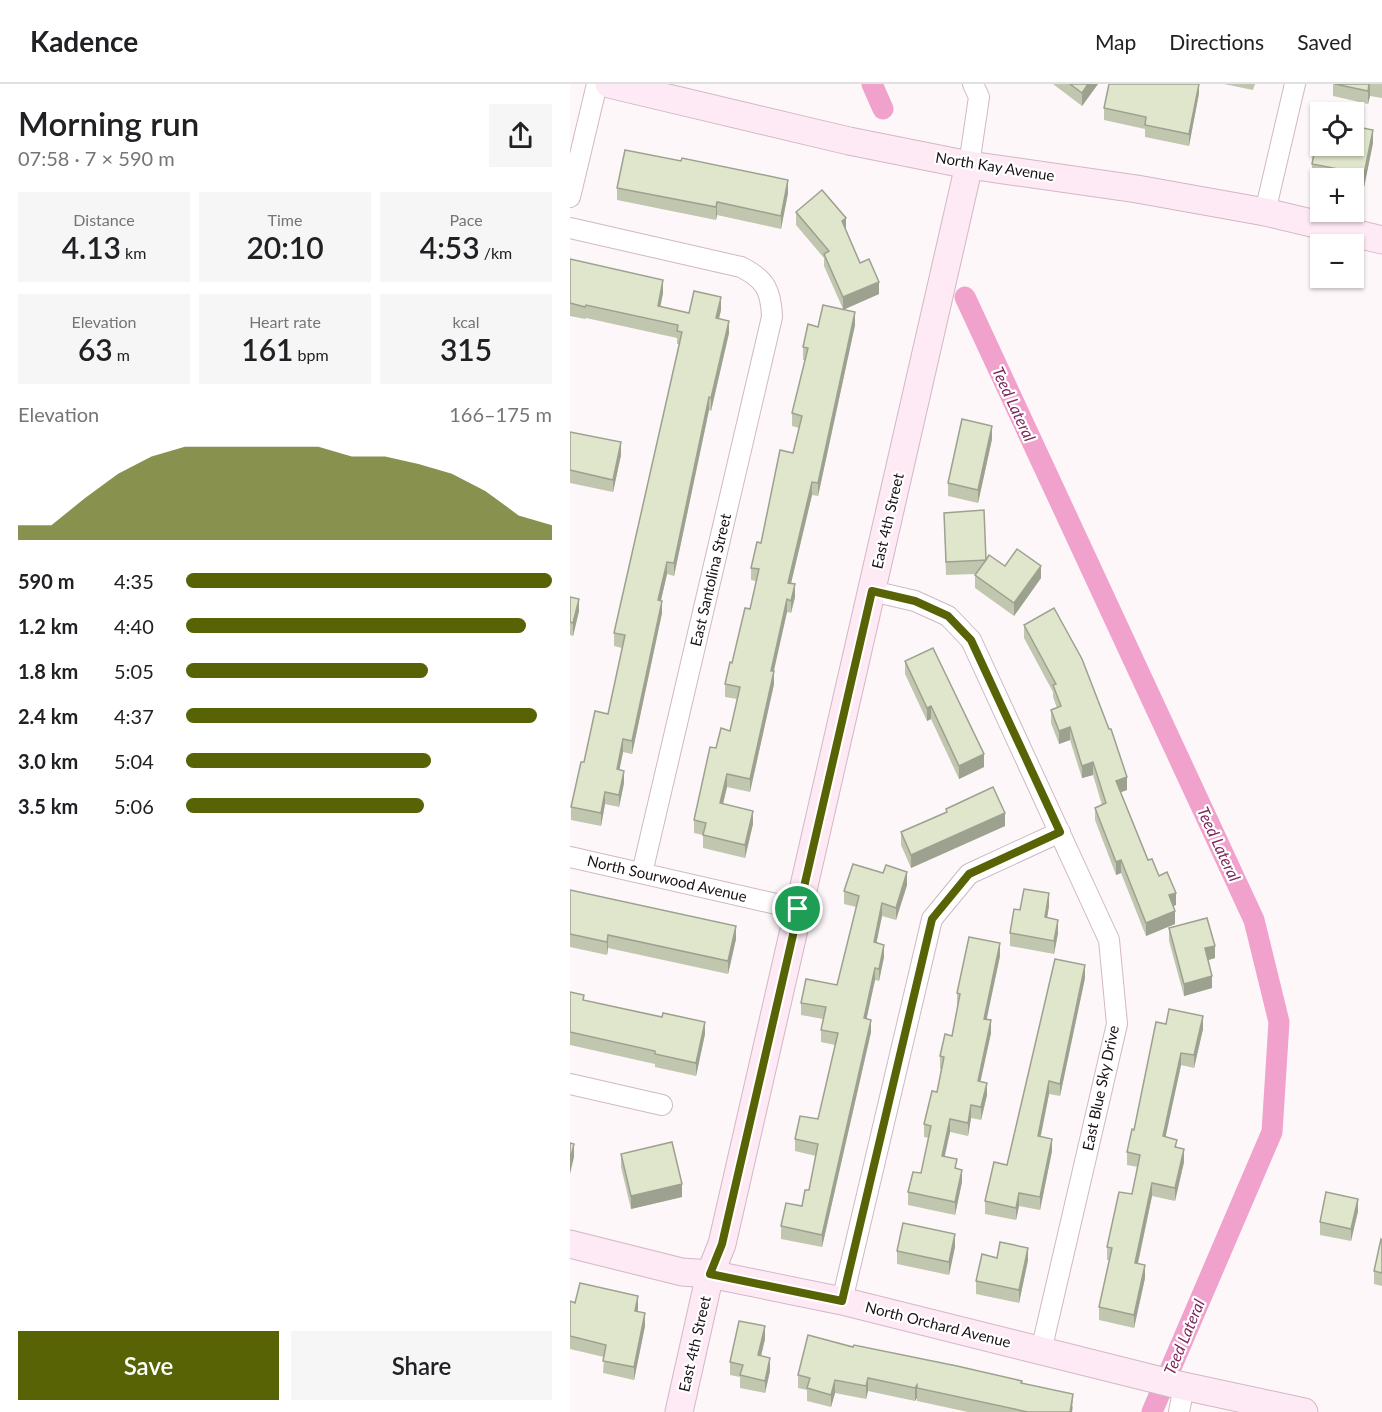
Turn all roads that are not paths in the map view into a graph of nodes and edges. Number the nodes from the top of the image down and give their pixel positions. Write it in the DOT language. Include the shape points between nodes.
graph roads {
  1 [pos="597,84"];
  2 [pos="609,84"];
  3 [pos="973,84"];
  4 [pos="1295,84"];
  5 [pos="969,165"];
  6 [pos="570,197"];
  7 [pos="1265,212"];
  8 [pos="570,228"];
  9 [pos="1382,240"];
  10 [pos="872,591"];
  11 [pos="1060,832"];
  12 [pos="570,857"];
  13 [pos="642,873"];
  14 [pos="798,909"];
  15 [pos="570,1084"];
  16 [pos="662,1105"];
  17 [pos="570,1244"];
  18 [pos="710,1274"];
  19 [pos="842,1301"];
  20 [pos="1041,1351"];
  21 [pos="1174,1390"];
  22 [pos="679,1412"];
  23 [pos="1304,1412"];
  1 -- 6 [label="street"];
  2 -- 5 [label="street, North Kay Avenue"];
  3 -- 5 [label="street, East 4th Street" via="979,98"];
  4 -- 7 [label="street"];
  5 -- 7 [label="street, North Kay Avenue"];
  5 -- 10 [label="street, East 4th Street"];
  7 -- 9 [label="street, North Kay Avenue"];
  8 -- 13 [label="street, East Santolina Street" via="741,267 755,274 766,287 771,302 772,317"];
  10 -- 11 [label="street, East Blue Sky Drive" via="915,601 948,616 971,640"];
  10 -- 14 [label="street, East 4th Street"];
  11 -- 19 [label="street" via="969,874 932,919"];
  11 -- 20 [label="street, East Blue Sky Drive" via="1109,940 1117,1024"];
  12 -- 13 [label="street, North Sourwood Avenue"];
  13 -- 14 [label="street, North Sourwood Avenue"];
  14 -- 18 [label="street, East 4th Street" via="722,1244"];
  15 -- 16 [label="street"];
  17 -- 18 [label="street, North Orchard Avenue" via="682,1272"];
  18 -- 19 [label="street, North Orchard Avenue"];
  18 -- 22 [label="street, East 4th Street"];
  19 -- 20 [label="street, North Orchard Avenue"];
  20 -- 21 [label="street, North Orchard Avenue"];
  21 -- 23 [label="street, North Orchard Avenue"];
}
